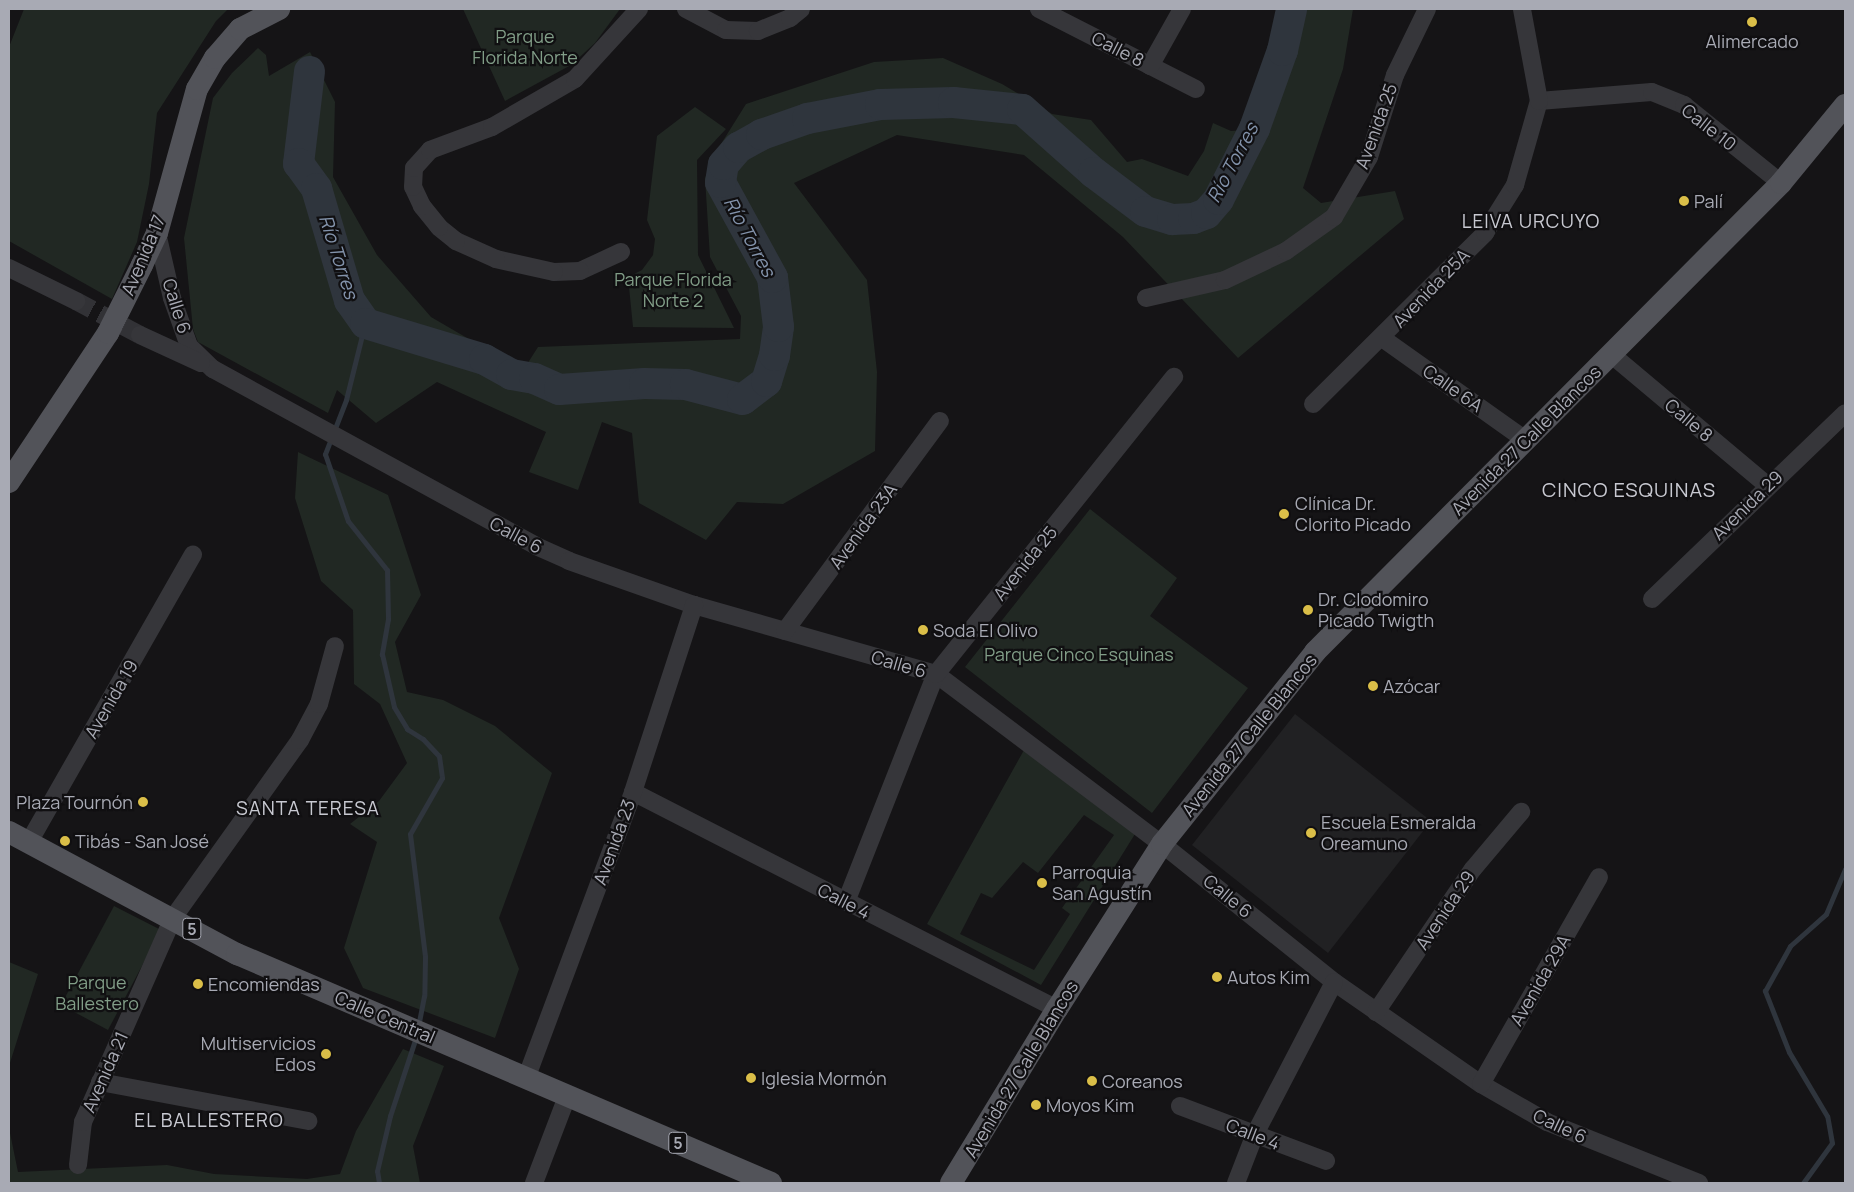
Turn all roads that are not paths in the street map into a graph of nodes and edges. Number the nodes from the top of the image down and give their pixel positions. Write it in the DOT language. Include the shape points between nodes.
graph roads {
  1 [pos="279,9"];
  2 [pos="640,9"];
  3 [pos="686,9"];
  4 [pos="801,9"];
  5 [pos="1039,9"];
  6 [pos="1182,9"];
  7 [pos="1427,9"];
  8 [pos="1522,9"];
  9 [pos="1150,66"];
  10 [pos="1196,90"];
  11 [pos="1539,101"];
  12 [pos="1842,117"];
  13 [pos="1781,183"];
  14 [pos="157,233"];
  15 [pos="621,252"];
  16 [pos="9,268"];
  17 [pos="1146,298"];
  18 [pos="76,301"];
  19 [pos="140,335"];
  20 [pos="1382,338"];
  21 [pos="1612,356"];
  22 [pos="213,368"];
  23 [pos="1174,377"];
  24 [pos="1313,404"];
  25 [pos="1845,413"];
  26 [pos="940,421"];
  27 [pos="1524,439"];
  28 [pos="9,482"];
  29 [pos="1767,485"];
  30 [pos="194,555"];
  31 [pos="1652,599"];
  32 [pos="694,605"];
  33 [pos="785,631"];
  34 [pos="334,646"];
  35 [pos="936,674"];
  36 [pos="633,792"];
  37 [pos="1521,812"];
  38 [pos="9,832"];
  39 [pos="29,842"];
  40 [pos="1162,844"];
  41 [pos="1599,877"];
  42 [pos="846,902"];
  43 [pos="173,918"];
  44 [pos="1334,982"];
  45 [pos="1057,1008"];
  46 [pos="1376,1012"];
  47 [pos="528,1076"];
  48 [pos="100,1082"];
  49 [pos="1481,1084"];
  50 [pos="568,1094"];
  51 [pos="1180,1106"];
  52 [pos="606,1112"];
  53 [pos="308,1120"];
  54 [pos="1255,1134"];
  55 [pos="1326,1161"];
  56 [pos="78,1165"];
  57 [pos="1661,1170"];
  58 [pos="534,1183"];
  59 [pos="738,1183"];
  60 [pos="771,1183"];
  61 [pos="951,1183"];
  62 [pos="1236,1183"];
  63 [pos="1648,1183"];
  64 [pos="1699,1183"];
  1 -- 14 [label="main road, Avenida 17" via="240,29 215,58 197,89"];
  2 -- 15 [label="street" via="575,79 492,126 430,150 414,168 413,187 422,206 439,227 456,241 490,256 554,272 572,272"];
  3 -- 4 [label="street" via="726,30 758,31 790,18"];
  5 -- 9 [label="street, Calle 8"];
  6 -- 9 [label="street"];
  7 -- 17 [label="street, Avenida 25" via="1395,75 1369,157 1334,217 1286,251 1225,280"];
  8 -- 11 [label="street, Avenida 25A"];
  9 -- 10 [label="street, Calle 8"];
  11 -- 13 [label="street, Calle 10" via="1652,92 1684,104"];
  11 -- 20 [label="street, Avenida 25A" via="1515,186 1485,233"];
  12 -- 13 [label="main road, Avenida 27 Calle Blancos"];
  13 -- 21 [label="main road, Avenida 27 Calle Blancos"];
  14 -- 22 [label="street, Calle 6" via="172,298 189,346"];
  14 -- 28 [label="main road, Avenida 17" via="108,333"];
  16 -- 18 [label="street"];
  19 -- 22 [label="street"];
  20 -- 24 [label="street, Avenida 25A"];
  20 -- 27 [label="street, Calle 6A"];
  21 -- 27 [label="main road, Avenida 27 Calle Blancos"];
  21 -- 29 [label="street, Calle 8"];
  22 -- 32 [label="street, Calle 6" via="536,546"];
  23 -- 35 [label="street, Avenida 25"];
  25 -- 29 [label="street, Avenida 29"];
  26 -- 33 [label="street, Avenida 23A"];
  27 -- 40 [label="main road, Avenida 27 Calle Blancos" via="1315,652"];
  29 -- 31 [label="street, Avenida 29"];
  30 -- 39 [label="street, Avenida 19"];
  32 -- 33 [label="street, Calle 6"];
  32 -- 36 [label="street, Avenida 23"];
  33 -- 35 [label="street, Calle 6"];
  34 -- 43 [label="street, Avenida 21" via="319,704 300,740"];
  35 -- 40 [label="street, Calle 6"];
  35 -- 42 [label="street, Avenida 25"];
  36 -- 42 [label="street, Calle 4"];
  36 -- 47 [label="street, Avenida 23"];
  37 -- 46 [label="street, Avenida 29" via="1473,869"];
  38 -- 39 [label="main road, Calle Central / 5"];
  39 -- 43 [label="main road, Calle Central / 5"];
  40 -- 44 [label="street, Calle 6"];
  40 -- 45 [label="main road, Avenida 27 Calle Blancos"];
  41 -- 49 [label="street, Avenida 29A"];
  42 -- 45 [label="street, Calle 4"];
  43 -- 47 [label="main road, Calle Central / 5" via="237,954"];
  43 -- 48 [label="street, Avenida 21"];
  44 -- 46 [label="street, Calle 6"];
  44 -- 54 [label="street"];
  45 -- 61 [label="main road, Avenida 27 Calle Blancos"];
  46 -- 49 [label="street, Calle 6"];
  47 -- 50 [label="main road, Calle Central / 5"];
  48 -- 53 [label="street"];
  48 -- 56 [label="street, Avenida 21" via="83,1122"];
  49 -- 57 [label="street, Calle 6" via="1547,1122"];
  50 -- 52 [label="main road, Calle Central / 5"];
  50 -- 58 [label="street"];
  51 -- 54 [label="street, Calle 4"];
  52 -- 59 [label="main road"];
  52 -- 60 [label="main road, Calle Central / 5"];
  54 -- 55 [label="street, Calle 4"];
  54 -- 62 [label="street"];
  57 -- 63 [label="street"];
  57 -- 64 [label="street, Calle 6"];
}
